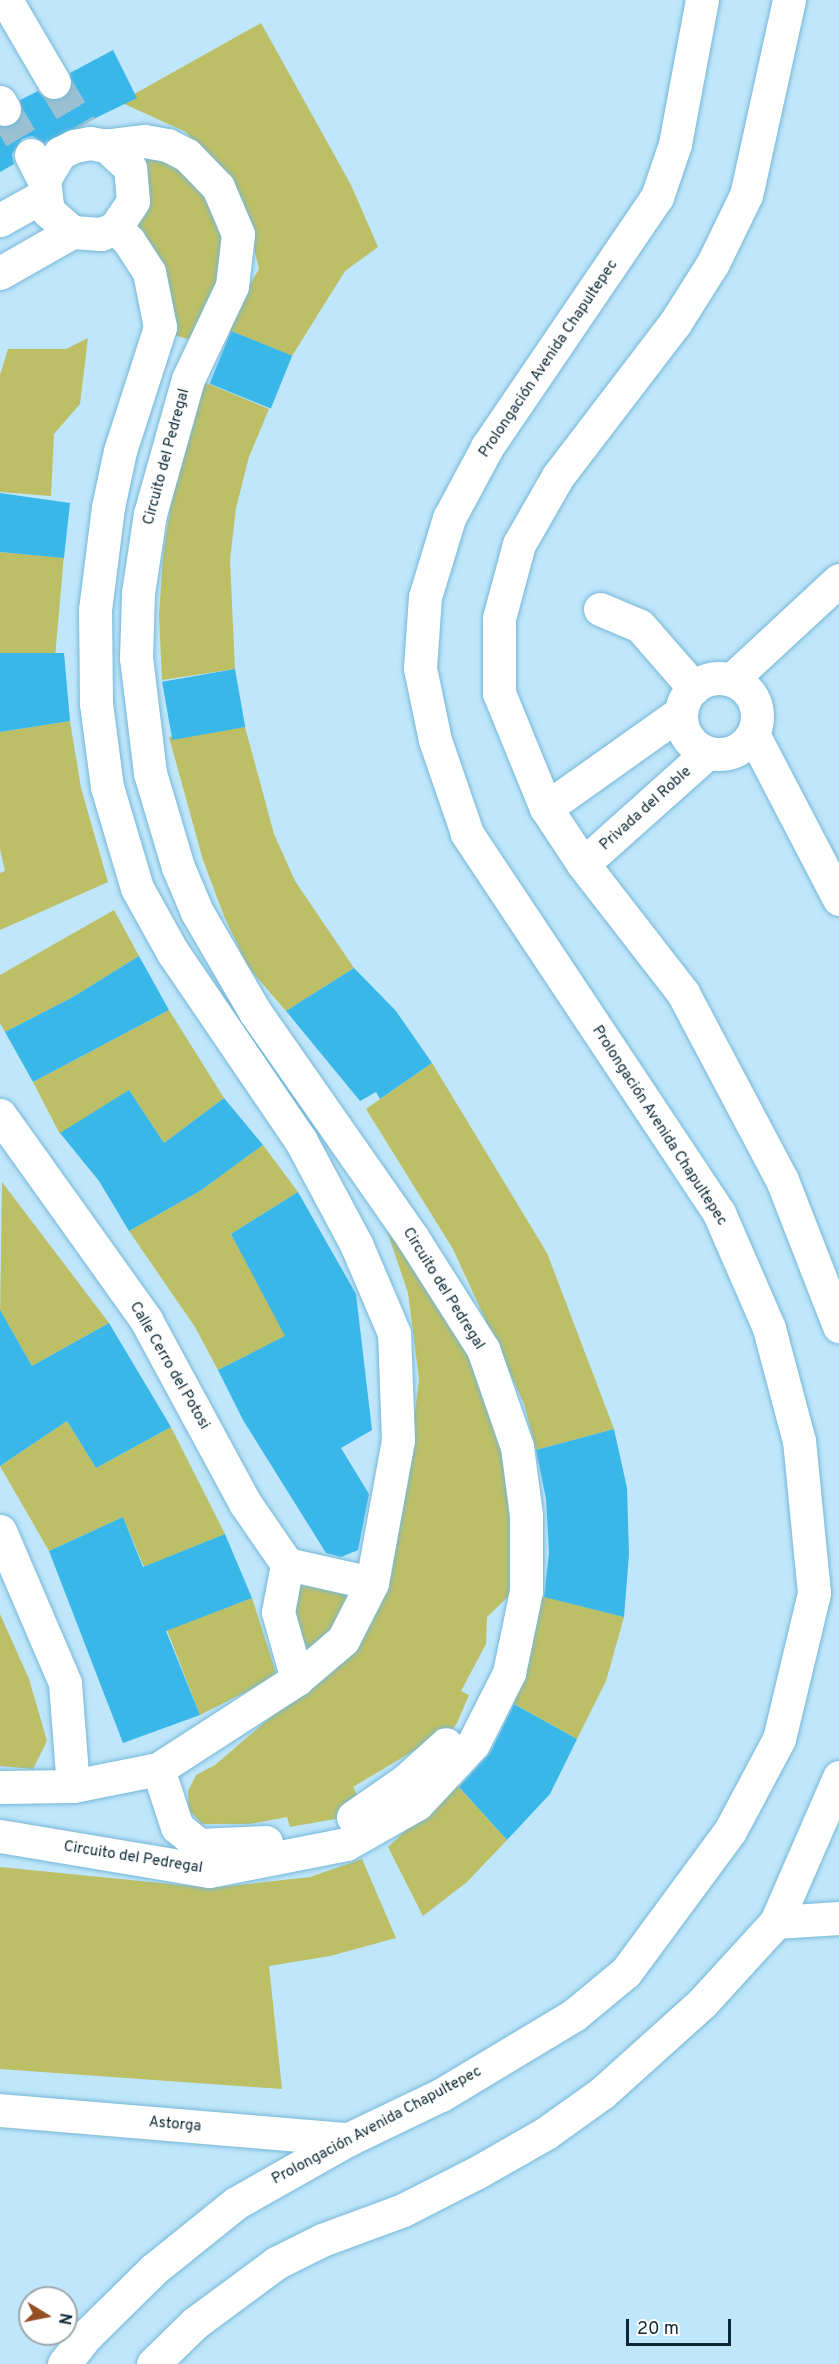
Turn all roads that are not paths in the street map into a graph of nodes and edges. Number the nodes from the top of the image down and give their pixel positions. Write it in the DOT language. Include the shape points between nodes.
graph roads {
  1 [pos="6,0"];
  2 [pos="702,0"];
  3 [pos="783,1"];
  4 [pos="54,82"];
  5 [pos="92,139"];
  6 [pos="39,177"];
  7 [pos="0,220"];
  8 [pos="114,228"];
  9 [pos="72,232"];
  10 [pos="0,273"];
  11 [pos="160,327"];
  12 [pos="206,340"];
  13 [pos="152,358"];
  14 [pos="188,379"];
  15 [pos="839,580"];
  16 [pos="600,609"];
  17 [pos="731,680"];
  18 [pos="687,700"];
  19 [pos="753,734"];
  20 [pos="708,753"];
  21 [pos="546,808"];
  22 [pos="583,864"];
  23 [pos="834,877"];
  24 [pos="0,1115"];
  25 [pos="839,1326"];
  26 [pos="0,1532"];
  27 [pos="287,1564"];
  28 [pos="372,1582"];
  29 [pos="826,1594"];
  30 [pos="509,1673"];
  31 [pos="297,1679"];
  32 [pos="158,1769"];
  33 [pos="838,1783"];
  34 [pos="73,1786"];
  35 [pos="0,1787"];
  36 [pos="0,1836"];
  37 [pos="839,1918"];
  38 [pos="776,1922"];
  39 [pos="0,2110"];
  40 [pos="349,2139"];
  41 [pos="64,2364"];
  42 [pos="153,2364"];
  1 -- 4 [label="street"];
  2 -- 29 [label="street, Prolongación Avenida Chapultepec" via="675,144 657,197 487,447 449,518 425,597 420,668 435,740 467,833 720,1213 769,1328 799,1441"];
  3 -- 21 [label="street" via="746,195 713,263 675,323 558,476 519,544 499,618 499,693"];
  5 -- 6 [label="street" via="60,153"];
  5 -- 8 [label="street" via="130,168 135,184 133,201"];
  5 -- 12 [label="street, Circuito del Pedregal" via="167,145 200,165 218,187 238,234 237,260 232,286"];
  6 -- 7 [label="street"];
  6 -- 9 [label="street" via="58,224"];
  8 -- 9 [label="street" via="101,234"];
  8 -- 11 [label="street" via="129,241 148,272"];
  9 -- 10 [label="street"];
  11 -- 12 [label="street" via="166,336 185,346"];
  11 -- 13 [label="street"];
  12 -- 14 [label="street, Circuito del Pedregal"];
  13 -- 14 [label="street, Circuito del Pedregal" via="170,357 178,362"];
  13 -- 28 [label="street" via="134,406 108,507 95,610 96,703 107,787 137,888 173,953 301,1141 356,1244 394,1333 398,1440"];
  14 -- 30 [label="street, Circuito del Pedregal" via="150,514 138,593 136,658 150,773 177,867 197,912 255,1012 412,1237 483,1349 500,1391 517,1447 526,1515 526,1591"];
  15 -- 17 [label="street"];
  16 -- 18 [label="street" via="640,626"];
  17 -- 18 [label="street" via="718,678"];
  17 -- 19 [label="street" via="752,696 757,708"];
  18 -- 20 [label="street" via="687,737"];
  18 -- 21 [label="street"];
  19 -- 20 [label="street" via="734,752"];
  19 -- 23 [label="street"];
  20 -- 22 [label="street, Privada del Roble"];
  21 -- 22 [label="street"];
  22 -- 25 [label="street" via="683,993 782,1180"];
  24 -- 27 [label="street, Calle Cerro del Potosi" via="146,1320 245,1503"];
  26 -- 34 [label="street" via="65,1683"];
  27 -- 28 [label="street"];
  27 -- 31 [label="street" via="278,1612"];
  28 -- 31 [label="street" via="343,1640"];
  29 -- 40 [label="street, Prolongación Avenida Chapultepec" via="779,1739 730,1831 626,1972 574,2015 441,2095"];
  30 -- 32 [label="street" via="428,1762 378,1803 340,1825 251,1845 199,1845 177,1827"];
  30 -- 36 [label="street, Circuito del Pedregal" via="473,1744 417,1804 346,1844 209,1871"];
  31 -- 32 [label="street"];
  32 -- 34 [label="street"];
  33 -- 38 [label="street"];
  34 -- 35 [label="street"];
  37 -- 38 [label="street"];
  38 -- 42 [label="street" via="661,2042 602,2093 546,2133 403,2210 322,2240 276,2263 195,2323"];
  39 -- 40 [label="street, Astorga"];
  40 -- 41 [label="street, Prolongación Avenida Chapultepec" via="236,2204 154,2269 87,2335"];
}
